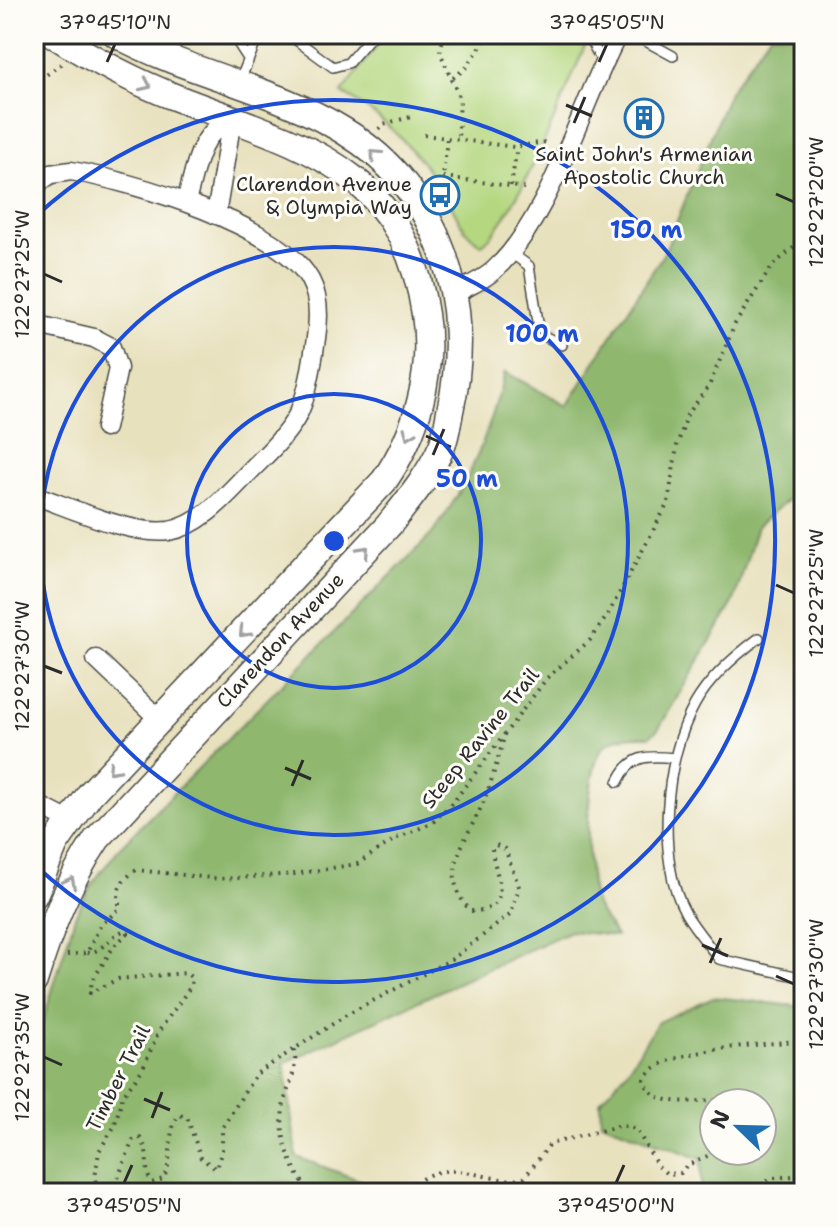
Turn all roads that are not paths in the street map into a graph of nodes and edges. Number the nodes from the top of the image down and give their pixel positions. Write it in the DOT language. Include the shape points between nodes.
graph roads {
  1 [pos="53,34"];
  2 [pos="116,34"];
  3 [pos="232,34"];
  4 [pos="259,34"];
  5 [pos="288,34"];
  6 [pos="373,34"];
  7 [pos="587,34"];
  8 [pos="618,34"];
  9 [pos="633,34"];
  10 [pos="673,56"];
  11 [pos="247,57"];
  12 [pos="603,63"];
  13 [pos="195,71"];
  14 [pos="238,86"];
  15 [pos="286,103"];
  16 [pos="232,119"];
  17 [pos="34,186"];
  18 [pos="186,202"];
  19 [pos="216,215"];
  20 [pos="511,253"];
  21 [pos="413,265"];
  22 [pos="456,293"];
  23 [pos="34,324"];
  24 [pos="562,345"];
  25 [pos="427,358"];
  26 [pos="105,428"];
  27 [pos="34,495"];
  28 [pos="759,638"];
  29 [pos="96,659"];
  30 [pos="215,710"];
  31 [pos="160,720"];
  32 [pos="674,758"];
  33 [pos="155,773"];
  34 [pos="618,782"];
  35 [pos="34,803"];
  36 [pos="69,821"];
  37 [pos="34,895"];
  38 [pos="36,973"];
  39 [pos="804,978"];
  1 -- 16 [label="main road, Clarendon Avenue, one-way" via="159,91"];
  2 -- 13 [label="main road, Clarendon Avenue"];
  3 -- 11 [label="lane"];
  4 -- 11 [label="lane"];
  5 -- 6 [label="lane" via="333,67 348,63"];
  7 -- 12 [label="lane"];
  8 -- 12 [label="street"];
  9 -- 10 [label="lane"];
  11 -- 14 [label="lane"];
  12 -- 20 [label="street" via="546,193"];
  13 -- 14 [label="main road, Clarendon Avenue"];
  13 -- 16 [label="main road" via="222,97"];
  14 -- 15 [label="main road, Clarendon Avenue"];
  15 -- 16 [label="main road"];
  22 -- 15 [label="main road, Clarendon Avenue, one-way" via="432,228 395,173 345,131"];
  16 -- 18 [label="street" via="206,136"];
  16 -- 19 [label="street"];
  16 -- 21 [label="main road, Clarendon Avenue" via="301,145 348,173 383,209"];
  17 -- 18 [label="street" via="51,174 71,171"];
  18 -- 19 [label="street"];
  19 -- 27 [label="street" via="283,251 305,271 315,290 317,333 308,393 297,422 207,512 177,529 149,531"];
  20 -- 22 [label="street" via="491,274"];
  20 -- 24 [label="lane" via="529,266 540,334"];
  21 -- 22 [label="main road"];
  21 -- 25 [label="main road, Clarendon Avenue" via="425,311"];
  22 -- 25 [label="main road"];
  30 -- 22 [label="main road, Clarendon Avenue, one-way" via="420,485 442,445 454,394 460,350"];
  23 -- 26 [label="street" via="111,347 118,368"];
  25 -- 31 [label="main road, Clarendon Avenue, one-way" via="414,424 384,481"];
  28 -- 32 [label="lane" via="697,701"];
  29 -- 31 [label="street"];
  30 -- 31 [label="main road"];
  30 -- 33 [label="main road, Clarendon Avenue"];
  31 -- 33 [label="main road"];
  31 -- 36 [label="main road, Clarendon Avenue, one-way"];
  32 -- 34 [label="lane" via="636,758"];
  32 -- 39 [label="lane" via="667,823 672,870 685,912 719,959"];
  38 -- 33 [label="main road, Clarendon Avenue, one-way" via="73,874"];
  35 -- 36 [label="street"];
  36 -- 37 [label="main road, Clarendon Avenue"];
}
